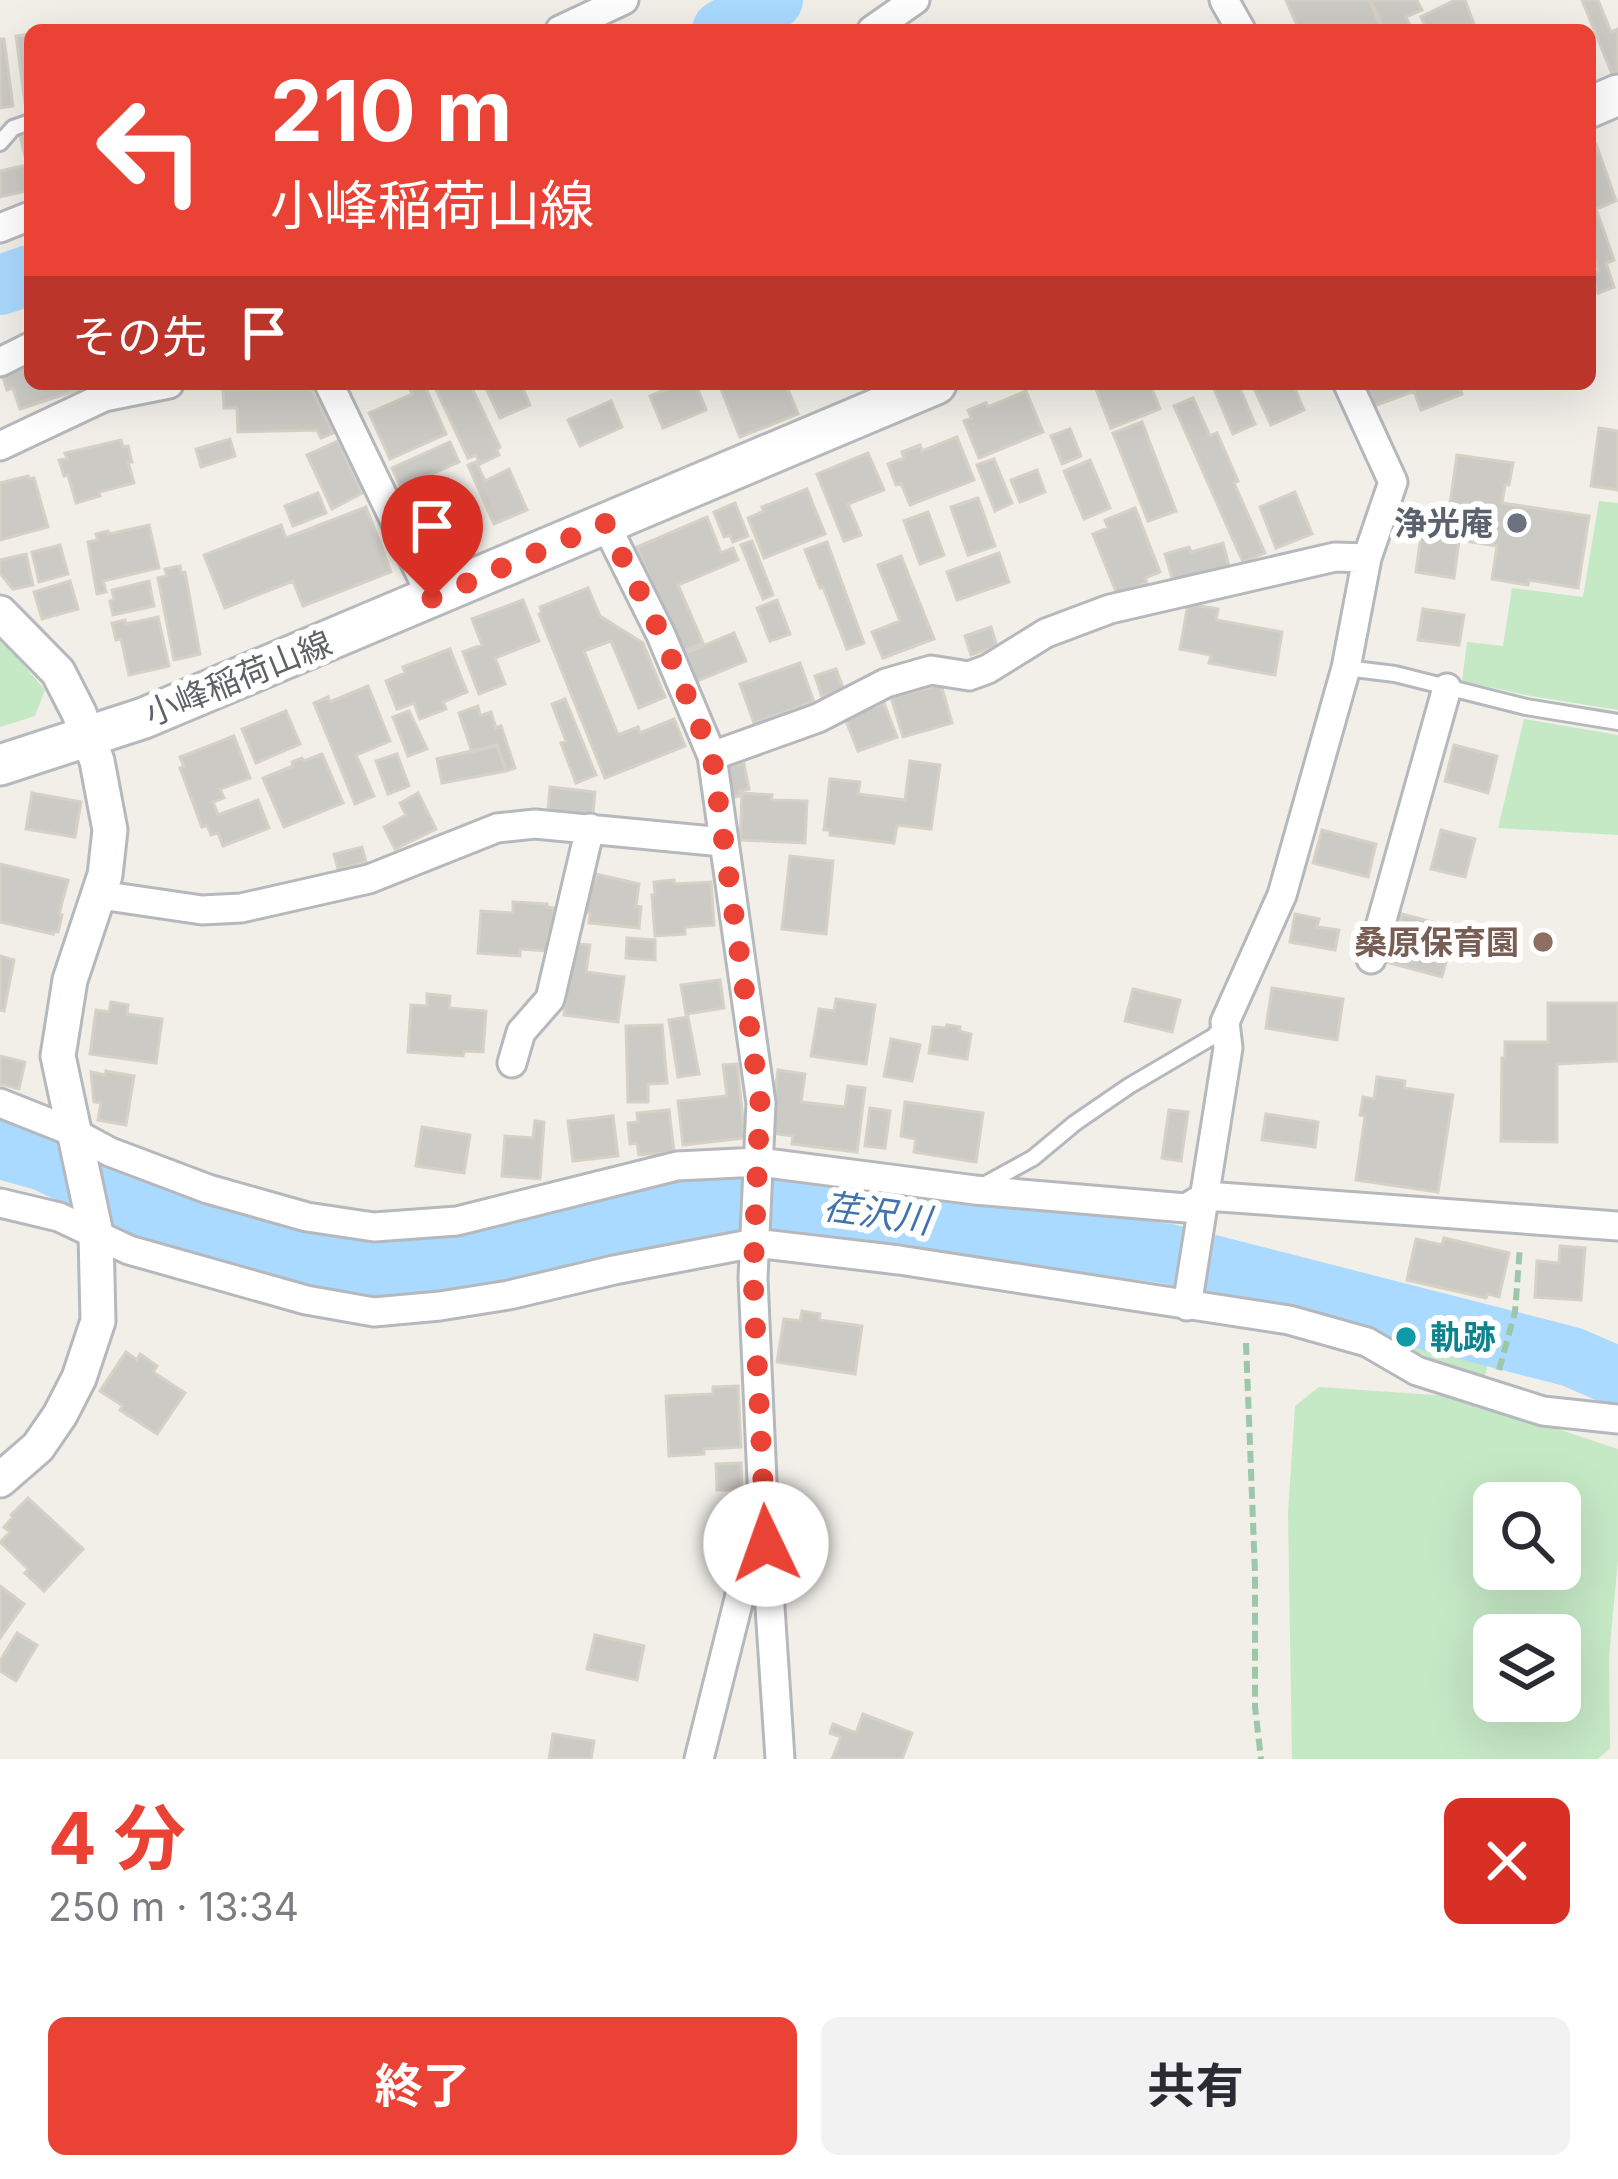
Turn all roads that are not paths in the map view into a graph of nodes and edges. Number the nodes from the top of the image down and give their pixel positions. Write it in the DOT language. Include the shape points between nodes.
graph roads {
  1 [pos="624,0"];
  2 [pos="916,0"];
  3 [pos="573,24"];
  4 [pos="881,24"];
  5 [pos="24,124"];
  6 [pos="0,143"];
  7 [pos="139,390"];
  8 [pos="332,390"];
  9 [pos="922,390"];
  10 [pos="1351,390"];
  11 [pos="0,446"];
  12 [pos="605,523"];
  13 [pos="1367,558"];
  14 [pos="432,598"];
  15 [pos="0,613"];
  16 [pos="1346,668"];
  17 [pos="1447,688"];
  18 [pos="1618,722"];
  19 [pos="88,737"];
  20 [pos="712,756"];
  21 [pos="0,765"];
  22 [pos="590,828"];
  23 [pos="723,842"];
  24 [pos="100,895"];
  25 [pos="1371,959"];
  26 [pos="1225,1022"];
  27 [pos="512,1063"];
  28 [pos="0,1102"];
  29 [pos="75,1137"];
  30 [pos="758,1166"];
  31 [pos="974,1190"];
  32 [pos="0,1203"];
  33 [pos="1204,1207"];
  34 [pos="93,1223"];
  35 [pos="1618,1226"];
  36 [pos="755,1238"];
  37 [pos="1188,1300"];
  38 [pos="1618,1419"];
  39 [pos="0,1480"];
  40 [pos="764,1503"];
  41 [pos="699,1759"];
  42 [pos="780,1759"];
  1 -- 3 [label="street"];
  2 -- 4 [label="street"];
  5 -- 6 [label="lane"];
  7 -- 11 [label="street" via="104,397"];
  8 -- 14 [label="street"];
  9 -- 12 [label="main road, 小峰稲荷山線"];
  10 -- 13 [label="street" via="1393,482"];
  12 -- 14 [label="main road, 小峰稲荷山線"];
  12 -- 20 [label="street"];
  13 -- 16 [label="street"];
  13 -- 20 [label="street" via="1335,557 1110,609 988,669 968,676 931,670 886,682 818,718"];
  14 -- 19 [label="main road, 小峰稲荷山線"];
  15 -- 19 [label="street" via="58,672"];
  16 -- 17 [label="lane"];
  16 -- 26 [label="street" via="1282,895"];
  17 -- 18 [label="lane"];
  17 -- 25 [label="street"];
  19 -- 21 [label="main road, 小峰稲荷山線"];
  19 -- 24 [label="street" via="110,830"];
  20 -- 23 [label="street"];
  22 -- 23 [label="street"];
  22 -- 24 [label="street" via="497,828 368,880 241,908"];
  22 -- 27 [label="street" via="550,999 521,1032"];
  23 -- 30 [label="street" via="760,1102"];
  24 -- 29 [label="street" via="70,980 58,1056"];
  26 -- 31 [label="lane" via="1033,1158"];
  26 -- 33 [label="street"];
  28 -- 29 [label="street"];
  29 -- 30 [label="street" via="208,1189 374,1226 457,1221 677,1166"];
  29 -- 34 [label="street"];
  30 -- 31 [label="street"];
  30 -- 36 [label="street"];
  31 -- 33 [label="street"];
  32 -- 34 [label="street"];
  33 -- 35 [label="street"];
  33 -- 37 [label="street"];
  34 -- 36 [label="street" via="129,1250 374,1312 509,1295"];
  34 -- 39 [label="street" via="98,1321 80,1378 38,1447"];
  36 -- 37 [label="street"];
  36 -- 40 [label="street"];
  37 -- 38 [label="street" via="1367,1342 1417,1371 1543,1411"];
  40 -- 41 [label="street"];
  40 -- 42 [label="street"];
}
